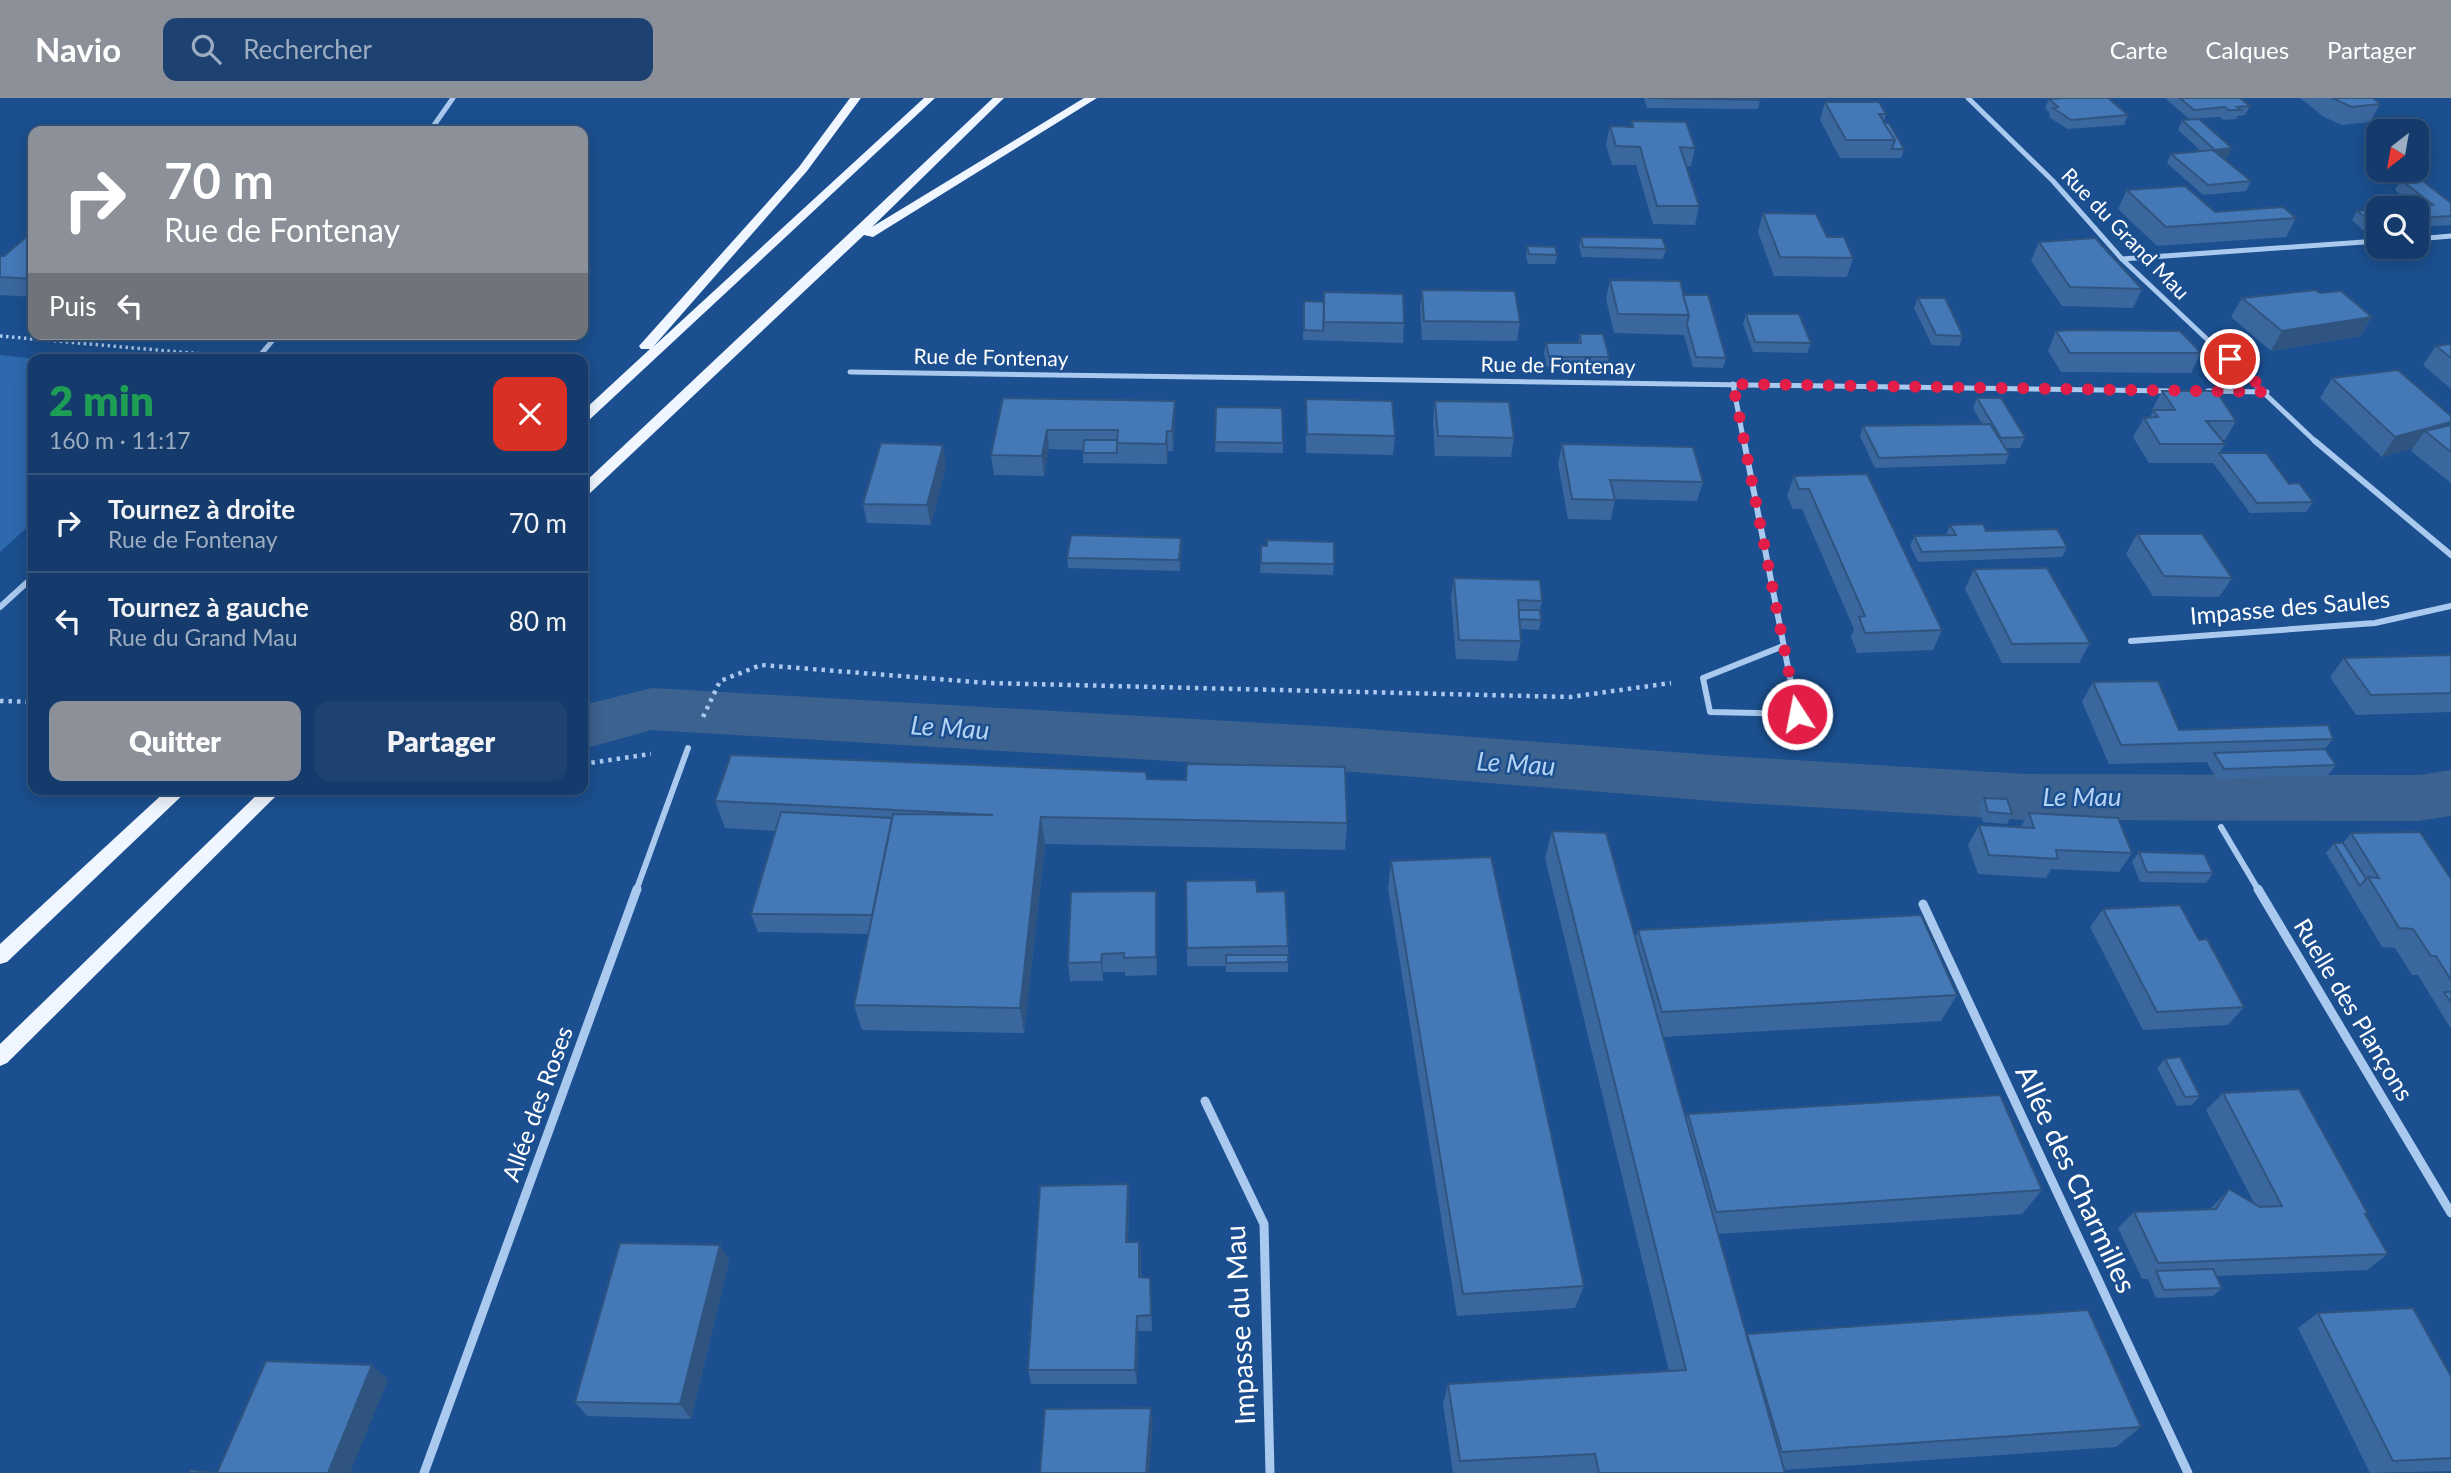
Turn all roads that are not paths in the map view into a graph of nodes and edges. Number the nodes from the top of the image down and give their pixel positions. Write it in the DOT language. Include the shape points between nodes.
graph roads {
  1 [pos="453,98"];
  2 [pos="856,98"];
  3 [pos="930,98"];
  4 [pos="999,98"];
  5 [pos="1092,98"];
  6 [pos="1968,98"];
  7 [pos="433,126"];
  8 [pos="2451,236"];
  9 [pos="2429,238"];
  10 [pos="2366,242"];
  11 [pos="839,253"];
  12 [pos="2122,259"];
  13 [pos="273,340"];
  14 [pos="261,354"];
  15 [pos="850,372"];
  16 [pos="1733,384"];
  17 [pos="2176,391"];
  18 [pos="2202,391"];
  19 [pos="2267,392"];
  20 [pos="588,411"];
  21 [pos="588,412"];
  22 [pos="588,487"];
  23 [pos="2451,555"];
  24 [pos="28,582"];
  25 [pos="2451,606"];
  26 [pos="0,607"];
  27 [pos="2131,641"];
  28 [pos="1783,646"];
  29 [pos="688,748"];
  30 [pos="174,795"];
  31 [pos="268,795"];
  32 [pos="2221,827"];
  33 [pos="1923,904"];
  34 [pos="0,956"];
  35 [pos="0,1057"];
  36 [pos="1205,1101"];
  37 [pos="2451,1213"];
  38 [pos="424,1473"];
  39 [pos="1270,1473"];
  40 [pos="2188,1473"];
  1 -- 7 [label="street"];
  2 -- 20 [label="main road" via="803,169"];
  3 -- 21 [label="main road"];
  4 -- 11 [label="main road"];
  5 -- 11 [label="main road"];
  6 -- 12 [label="street, Rue du Grand Mau" via="2053,181"];
  8 -- 9 [label="street"];
  10 -- 12 [label="street"];
  11 -- 22 [label="main road"];
  12 -- 19 [label="street, Rue du Grand Mau"];
  13 -- 14 [label="street"];
  15 -- 16 [label="street, Rue de Fontenay"];
  16 -- 17 [label="street, Rue de Fontenay"];
  16 -- 28 [label="street"];
  18 -- 19 [label="street"];
  19 -- 23 [label="street, Rue du Grand Mau" via="2317,443"];
  24 -- 26 [label="street"];
  25 -- 27 [label="street, Impasse des Saules" via="2375,623"];
  28 -- 28 [label="street" via="1703,678 1710,712 1797,714"];
  29 -- 38 [label="street, Allée des Roses"];
  30 -- 34 [label="main road"];
  31 -- 35 [label="main road"];
  32 -- 37 [label="street, Ruelle des Plançons"];
  33 -- 40 [label="street, Allée des Charmilles"];
  36 -- 39 [label="street, Impasse du Mau" via="1264,1224"];
}
